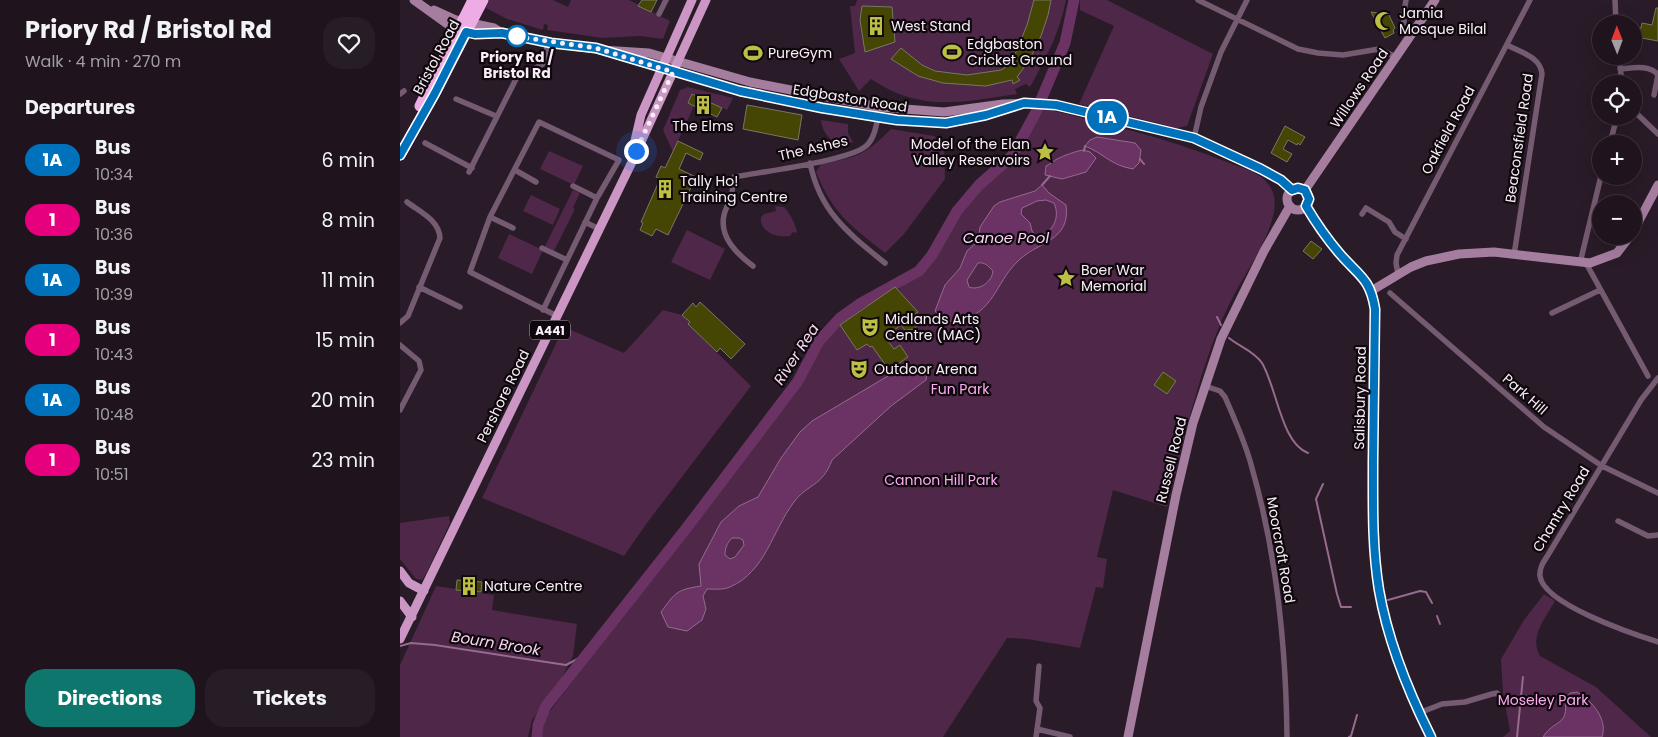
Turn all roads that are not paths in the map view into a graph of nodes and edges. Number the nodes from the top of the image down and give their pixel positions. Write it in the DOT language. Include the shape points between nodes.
graph roads {
  1 [pos="472,0"];
  2 [pos="483,0"];
  3 [pos="666,0"];
  4 [pos="692,0"];
  5 [pos="706,0"];
  6 [pos="1198,0"];
  7 [pos="1247,0"];
  8 [pos="1406,0"];
  9 [pos="1435,0"];
  10 [pos="1530,0"];
  11 [pos="1615,0"];
  12 [pos="417,2"];
  13 [pos="659,14"];
  14 [pos="1616,15"];
  15 [pos="1237,19"];
  16 [pos="464,26"];
  17 [pos="1411,34"];
  18 [pos="547,42"];
  19 [pos="1507,45"];
  20 [pos="602,50"];
  21 [pos="1396,57"];
  22 [pos="665,58"];
  23 [pos="676,62"];
  24 [pos="1620,65"];
  25 [pos="661,68"];
  26 [pos="1620,69"];
  27 [pos="673,72"];
  28 [pos="1621,75"];
  29 [pos="1658,75"];
  30 [pos="813,95"];
  31 [pos="1654,95"];
  32 [pos="456,99"];
  33 [pos="1027,103"];
  34 [pos="812,106"];
  35 [pos="879,107"];
  36 [pos="944,112"];
  37 [pos="496,116"];
  38 [pos="878,117"];
  39 [pos="1642,119"];
  40 [pos="946,123"];
  41 [pos="1658,134"];
  42 [pos="1194,138"];
  43 [pos="426,143"];
  44 [pos="400,146"];
  45 [pos="400,154"];
  46 [pos="630,164"];
  47 [pos="810,164"];
  48 [pos="515,170"];
  49 [pos="536,182"];
  50 [pos="1599,185"];
  51 [pos="573,186"];
  52 [pos="1658,186"];
  53 [pos="1292,190"];
  54 [pos="1305,190"];
  55 [pos="597,198"];
  56 [pos="407,202"];
  57 [pos="1290,206"];
  58 [pos="1306,206"];
  59 [pos="1362,214"];
  60 [pos="1642,215"];
  61 [pos="490,217"];
  62 [pos="585,222"];
  63 [pos="513,228"];
  64 [pos="599,229"];
  65 [pos="1406,239"];
  66 [pos="1623,245"];
  67 [pos="542,248"];
  68 [pos="1514,255"];
  69 [pos="567,260"];
  70 [pos="885,263"];
  71 [pos="1583,263"];
  72 [pos="754,266"];
  73 [pos="1398,274"];
  74 [pos="419,287"];
  75 [pos="1600,290"];
  76 [pos="1370,291"];
  77 [pos="1390,294"];
  78 [pos="460,307"];
  79 [pos="543,310"];
  80 [pos="1552,313"];
  81 [pos="557,316"];
  82 [pos="400,323"];
  83 [pos="400,345"];
  84 [pos="1648,376"];
  85 [pos="1658,378"];
  86 [pos="1205,386"];
  87 [pos="400,410"];
  88 [pos="1602,466"];
  89 [pos="1658,493"];
  90 [pos="1618,521"];
  91 [pos="1658,535"];
  92 [pos="400,571"];
  93 [pos="424,591"];
  94 [pos="400,601"];
  95 [pos="412,617"];
  96 [pos="400,639"];
  97 [pos="1658,642"];
  98 [pos="1039,666"];
  99 [pos="1501,702"];
  100 [pos="1419,713"];
  101 [pos="1037,728"];
  102 [pos="1036,737"];
  103 [pos="1070,737"];
  104 [pos="1128,737"];
  105 [pos="1287,737"];
  106 [pos="1430,737"];
  1 -- 16 [label="highway, Bristol Road"];
  2 -- 16 [label="highway, Bristol Road"];
  3 -- 13 [label="street"];
  4 -- 22 [label="main road, Pershore Road / A441"];
  5 -- 23 [label="main road, Pershore Road / A441"];
  6 -- 15 [label="street"];
  7 -- 15 [label="street"];
  8 -- 17 [label="street" via="1403,23"];
  9 -- 17 [label="main road, Willows Road"];
  10 -- 19 [label="street, Oakfield Road"];
  11 -- 14 [label="street"];
  12 -- 16 [label="main road"];
  15 -- 21 [label="street" via="1308,52 1343,55 1379,49"];
  15 -- 42 [label="street" via="1211,78"];
  16 -- 18 [label="main road" via="475,34 502,33"];
  16 -- 44 [label="highway, Bristol Road"];
  16 -- 45 [label="highway, Bristol Road" via="435,93"];
  17 -- 21 [label="main road, Willows Road"];
  18 -- 20 [label="main road"];
  18 -- 37 [label="street" via="543,64 517,77"];
  19 -- 65 [label="street, Oakfield Road"];
  19 -- 68 [label="street, Beaconsfield Road" via="1535,59 1542,74"];
  20 -- 22 [label="main road, Edgbaston Road" via="650,53"];
  20 -- 25 [label="main road, Edgbaston Road"];
  21 -- 54 [label="main road, Willows Road"];
  22 -- 23 [label="main road, Edgbaston Road"];
  22 -- 25 [label="main road, Pershore Road / A441"];
  23 -- 27 [label="main road, Pershore Road / A441"];
  23 -- 30 [label="main road, Edgbaston Road"];
  24 -- 26 [label="street"];
  25 -- 27 [label="main road, Edgbaston Road"];
  25 -- 46 [label="main road, Pershore Road / A441" via="641,115"];
  26 -- 28 [label="street"];
  26 -- 29 [label="street" via="1646,68"];
  27 -- 34 [label="main road, Edgbaston Road" via="740,91"];
  27 -- 46 [label="main road, Pershore Road / A441"];
  29 -- 31 [label="street"];
  30 -- 34 [label="main road"];
  30 -- 35 [label="main road, Edgbaston Road"];
  32 -- 37 [label="street"];
  33 -- 36 [label="main road, Edgbaston Road"];
  33 -- 40 [label="main road, Edgbaston Road"];
  33 -- 42 [label="main road, Edgbaston Road" via="1048,104"];
  34 -- 38 [label="main road, Edgbaston Road"];
  35 -- 36 [label="main road, Edgbaston Road"];
  35 -- 38 [label="main road"];
  36 -- 40 [label="main road"];
  37 -- 43 [label="street" via="470,170"];
  38 -- 40 [label="main road, Edgbaston Road"];
  38 -- 47 [label="street, The Ashes" via="875,132 866,146 844,156"];
  39 -- 41 [label="street"];
  42 -- 53 [label="main road, Edgbaston Road" via="1261,169"];
  46 -- 64 [label="main road, Pershore Road / A441"];
  47 -- 70 [label="street" via="813,182 833,216"];
  47 -- 72 [label="street, The Ashes" via="734,177 723,228 729,242"];
  48 -- 49 [label="street"];
  48 -- 55 [label="street" via="539,122 619,160"];
  48 -- 61 [label="street"];
  50 -- 71 [label="street"];
  51 -- 55 [label="street"];
  52 -- 60 [label="main road"];
  53 -- 54 [label="main road"];
  53 -- 57 [label="main road" via="1288,196"];
  54 -- 58 [label="main road" via="1309,199"];
  55 -- 62 [label="street"];
  56 -- 74 [label="street" via="440,230 440,238"];
  57 -- 58 [label="main road" via="1299,210"];
  57 -- 86 [label="main road, Russell Road" via="1228,323"];
  58 -- 76 [label="main road" via="1341,256 1360,273"];
  59 -- 65 [label="street" via="1366,208 1389,222 1395,232"];
  61 -- 63 [label="street"];
  61 -- 79 [label="street" via="470,272"];
  62 -- 64 [label="street"];
  62 -- 69 [label="street"];
  64 -- 81 [label="main road, Pershore Road / A441"];
  65 -- 73 [label="street, Oakfield Road" via="1397,255"];
  66 -- 71 [label="main road" via="1604,260"];
  67 -- 69 [label="street"];
  68 -- 71 [label="main road"];
  68 -- 73 [label="main road" via="1459,254 1426,261"];
  69 -- 79 [label="street"];
  71 -- 75 [label="street"];
  73 -- 76 [label="main road"];
  74 -- 78 [label="street"];
  74 -- 82 [label="street" via="408,316"];
  75 -- 80 [label="street"];
  75 -- 84 [label="street"];
  76 -- 100 [label="main road, Salisbury Road" via="1375,309 1374,557 1394,651"];
  77 -- 88 [label="street, Park Hill" via="1544,427"];
  79 -- 81 [label="street"];
  81 -- 93 [label="main road, Pershore Road / A441"];
  83 -- 87 [label="street" via="418,361 421,370"];
  85 -- 88 [label="street, Chantry Road" via="1641,400"];
  86 -- 104 [label="main road, Russell Road" via="1183,460"];
  86 -- 105 [label="street, Moorcroft Road" via="1220,390 1226,396 1252,466 1263,508 1274,566 1283,648"];
  88 -- 89 [label="street, Park Hill"];
  88 -- 97 [label="street, Chantry Road" via="1544,562 1540,578 1550,592 1587,615"];
  90 -- 91 [label="street" via="1648,536"];
  92 -- 93 [label="main road" via="409,583"];
  93 -- 95 [label="main road, Pershore Road / A441"];
  94 -- 95 [label="main road"];
  95 -- 96 [label="main road, Pershore Road / A441"];
  98 -- 101 [label="street"];
  99 -- 100 [label="street" via="1500,696 1492,694 1465,702 1442,704"];
  100 -- 106 [label="main road, Salisbury Road"];
  101 -- 102 [label="street"];
  101 -- 103 [label="street"];
}
